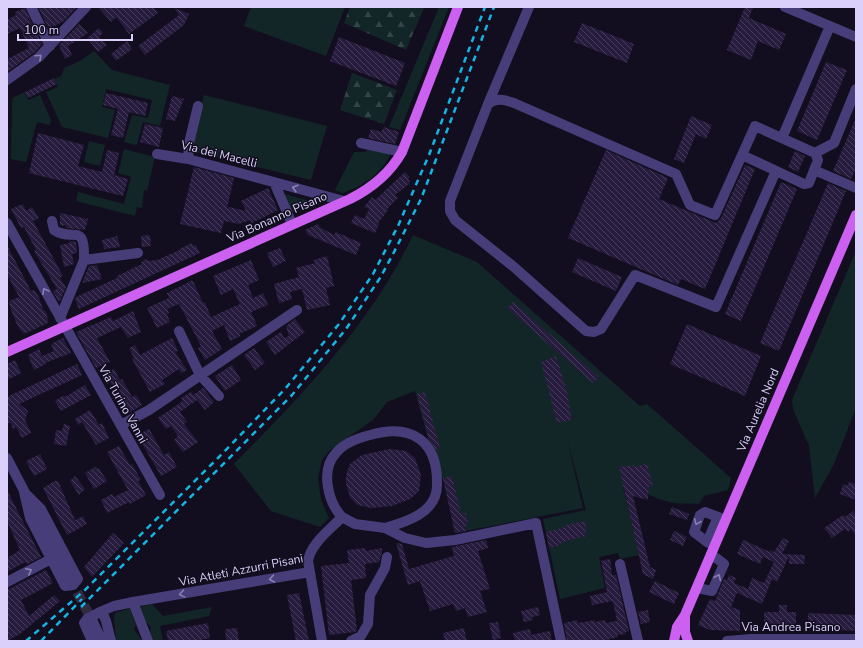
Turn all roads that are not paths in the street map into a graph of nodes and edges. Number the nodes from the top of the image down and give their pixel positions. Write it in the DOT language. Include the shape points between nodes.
graph roads {
  1 [pos="31,7"];
  2 [pos="86,7"];
  3 [pos="458,7"];
  4 [pos="529,7"];
  5 [pos="785,7"];
  6 [pos="830,26"];
  7 [pos="856,37"];
  8 [pos="50,46"];
  9 [pos="7,80"];
  10 [pos="856,89"];
  11 [pos="488,104"];
  12 [pos="198,106"];
  13 [pos="782,138"];
  14 [pos="361,143"];
  15 [pos="402,152"];
  16 [pos="815,153"];
  17 [pos="157,154"];
  18 [pos="742,155"];
  19 [pos="185,158"];
  20 [pos="814,170"];
  21 [pos="776,171"];
  22 [pos="274,182"];
  23 [pos="855,187"];
  24 [pos="344,201"];
  25 [pos="856,215"];
  26 [pos="52,221"];
  27 [pos="7,223"];
  28 [pos="292,224"];
  29 [pos="138,253"];
  30 [pos="84,260"];
  31 [pos="297,310"];
  32 [pos="62,322"];
  33 [pos="179,331"];
  34 [pos="7,352"];
  35 [pos="200,375"];
  36 [pos="219,396"];
  37 [pos="121,425"];
  38 [pos="7,458"];
  39 [pos="11,476"];
  40 [pos="24,492"];
  41 [pos="160,495"];
  42 [pos="342,517"];
  43 [pos="722,518"];
  44 [pos="385,528"];
  45 [pos="711,547"];
  46 [pos="387,557"];
  47 [pos="51,559"];
  48 [pos="620,564"];
  49 [pos="310,572"];
  50 [pos="70,579"];
  51 [pos="7,582"];
  52 [pos="697,588"];
  53 [pos="133,602"];
  54 [pos="102,611"];
  55 [pos="685,615"];
  56 [pos="92,622"];
  57 [pos="751,640"];
  58 [pos="803,640"];
  59 [pos="852,640"];
  60 [pos="92,641"];
  61 [pos="102,641"];
  62 [pos="112,641"];
  63 [pos="148,641"];
  64 [pos="322,641"];
  65 [pos="351,641"];
  66 [pos="561,641"];
  67 [pos="638,641"];
  68 [pos="674,641"];
  69 [pos="688,641"];
  70 [pos="727,641"];
  1 -- 8 [label="street"];
  2 -- 8 [label="street"];
  3 -- 15 [label="main road, Via Bonanno Pisano"];
  4 -- 11 [label="street"];
  5 -- 6 [label="street"];
  6 -- 7 [label="street"];
  6 -- 13 [label="street"];
  9 -- 8 [label="street, one-way" via="32,63"];
  10 -- 16 [label="street" via="834,143"];
  11 -- 18 [label="street" via="501,100 514,103 676,174 690,205 714,215"];
  11 -- 21 [label="street" via="450,201 451,216 590,332 601,329 635,275 716,307"];
  12 -- 19 [label="street"];
  13 -- 16 [label="street"];
  13 -- 18 [label="street" via="754,126"];
  14 -- 15 [label="street"];
  15 -- 24 [label="main road, Via Bonanno Pisano" via="376,183"];
  16 -- 20 [label="street" via="818,160"];
  17 -- 19 [label="street, Via dei Macelli"];
  18 -- 21 [label="street"];
  19 -- 22 [label="street, Via dei Macelli"];
  20 -- 21 [label="street" via="809,182 804,184"];
  20 -- 23 [label="street"];
  24 -- 22 [label="street, Via dei Macelli, one-way"];
  22 -- 28 [label="street"];
  24 -- 28 [label="main road, Via Bonanno Pisano"];
  25 -- 43 [label="main road, Via Aurelia Nord"];
  26 -- 30 [label="street" via="54,230 59,233 78,234 82,238 85,247"];
  32 -- 27 [label="street, Via Turino Vanni, one-way"];
  28 -- 32 [label="main road, Via Bonanno Pisano"];
  29 -- 30 [label="street"];
  30 -- 32 [label="street"];
  31 -- 35 [label="street"];
  32 -- 34 [label="main road, Via Bonanno Pisano"];
  32 -- 37 [label="street, Via Turino Vanni"];
  33 -- 35 [label="street"];
  35 -- 36 [label="street"];
  35 -- 37 [label="street" via="149,410"];
  37 -- 41 [label="street, Via Turino Vanni"];
  38 -- 39 [label="street"];
  39 -- 40 [label="street"];
  40 -- 47 [label="street" via="30,518"];
  40 -- 47 [label="street" via="42,509 78,579 77,582 65,586"];
  40 -- 50 [label="street"];
  42 -- 44 [label="street" via="361,526"];
  42 -- 44 [label="street" via="333,503 328,483 328,467 335,454 362,437 383,432 407,432 419,438 429,451 437,476 436,494 418,516"];
  42 -- 49 [label="street, Via Atleti Azzurri Pisani" via="313,548 308,561"];
  43 -- 45 [label="main road, Via Aurelia Nord"];
  43 -- 45 [label="street, one-way" via="705,512 700,515 694,532"];
  44 -- 66 [label="street" via="412,541 431,543 536,523"];
  45 -- 52 [label="main road, Via Aurelia Nord"];
  52 -- 45 [label="street, one-way" via="712,591 724,564"];
  46 -- 65 [label="street" via="385,568 370,595 368,624 361,636"];
  51 -- 47 [label="street, one-way"];
  48 -- 67 [label="street"];
  49 -- 53 [label="street, Via Atleti Azzurri Pisani, one-way"];
  49 -- 64 [label="street"];
  52 -- 55 [label="main road, Via Aurelia Nord"];
  53 -- 54 [label="street, Via Atleti Azzurri Pisani"];
  53 -- 63 [label="street"];
  54 -- 60 [label="street, Via Atleti Azzurri Pisani" via="84,623"];
  54 -- 62 [label="street"];
  55 -- 68 [label="main road, Via Aurelia Nord" via="677,627"];
  55 -- 69 [label="main road" via="684,628"];
  56 -- 61 [label="street"];
  57 -- 58 [label="street, Via Andrea Pisano"];
  57 -- 70 [label="street, Via Andrea Pisano"];
  58 -- 59 [label="street, Via Andrea Pisano"];
}
